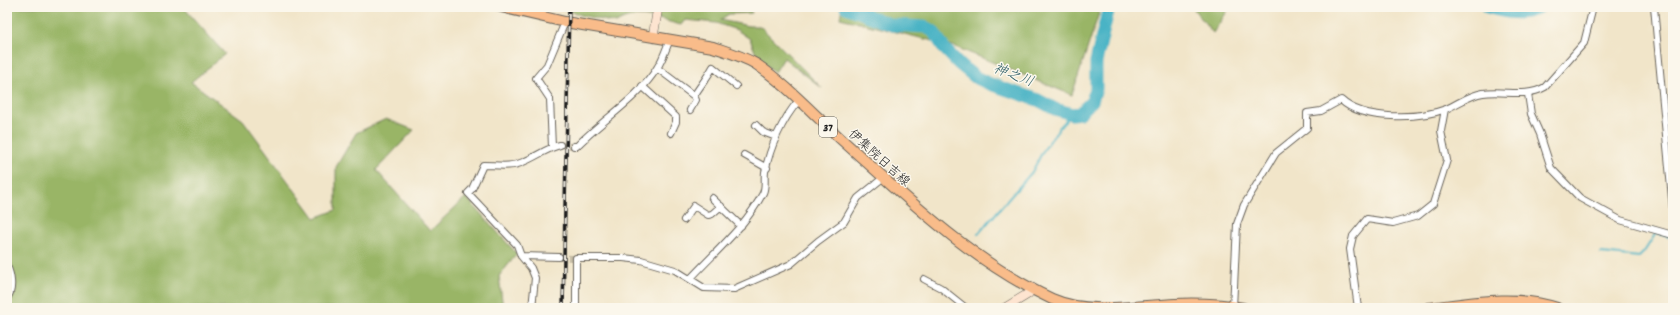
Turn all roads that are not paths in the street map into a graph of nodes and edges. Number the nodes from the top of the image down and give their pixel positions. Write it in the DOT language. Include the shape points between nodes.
graph roads {
  1 [pos="501,7"];
  2 [pos="658,7"];
  3 [pos="1592,7"];
  4 [pos="1654,7"];
  5 [pos="565,22"];
  6 [pos="653,37"];
  7 [pos="670,39"];
  8 [pos="657,68"];
  9 [pos="642,86"];
  10 [pos="736,86"];
  11 [pos="1528,94"];
  12 [pos="694,96"];
  13 [pos="798,100"];
  14 [pos="1445,109"];
  15 [pos="690,110"];
  16 [pos="756,125"];
  17 [pos="671,132"];
  18 [pos="776,138"];
  19 [pos="560,145"];
  20 [pos="574,146"];
  21 [pos="552,147"];
  22 [pos="744,155"];
  23 [pos="767,168"];
  24 [pos="884,177"];
  25 [pos="712,198"];
  26 [pos="721,206"];
  27 [pos="1673,210"];
  28 [pos="684,220"];
  29 [pos="741,226"];
  30 [pos="1673,235"];
  31 [pos="521,256"];
  32 [pos="560,257"];
  33 [pos="7,266"];
  34 [pos="690,279"];
  35 [pos="924,279"];
  36 [pos="1032,288"];
  37 [pos="7,298"];
  38 [pos="1236,307"];
  39 [pos="532,308"];
  40 [pos="576,308"];
  41 [pos="966,308"];
  42 [pos="1006,308"];
  43 [pos="1126,308"];
  44 [pos="1358,308"];
  45 [pos="1428,308"];
  46 [pos="1557,308"];
  1 -- 5 [label="main road, 伊集院日吉線 / 37"];
  2 -- 6 [label="street"];
  3 -- 11 [label="street" via="1587,34 1579,49 1545,87"];
  4 -- 27 [label="street"];
  5 -- 6 [label="main road, 伊集院日吉線 / 37"];
  5 -- 21 [label="street" via="547,64 536,78 550,99"];
  6 -- 7 [label="main road, 伊集院日吉線 / 37"];
  7 -- 8 [label="street"];
  7 -- 13 [label="main road, 伊集院日吉線 / 37" via="735,54 768,73"];
  8 -- 9 [label="street"];
  8 -- 12 [label="street"];
  9 -- 17 [label="street" via="676,117"];
  9 -- 20 [label="street"];
  10 -- 12 [label="street" via="712,67"];
  11 -- 14 [label="street" via="1482,93"];
  11 -- 30 [label="street" via="1531,114 1551,168 1580,198 1620,220"];
  12 -- 15 [label="street" via="696,100"];
  13 -- 18 [label="street"];
  13 -- 24 [label="main road, 伊集院日吉線 / 37"];
  14 -- 38 [label="street" via="1418,115 1370,114 1341,100 1321,111 1307,112 1307,128 1276,153 1244,205 1237,224"];
  14 -- 44 [label="street" via="1441,131 1448,160 1433,204 1418,216 1393,223 1367,220 1353,236 1350,249"];
  16 -- 18 [label="street" via="763,132"];
  18 -- 23 [label="street"];
  19 -- 21 [label="street"];
  21 -- 31 [label="street" via="522,163 483,165 468,193 517,245"];
  22 -- 23 [label="street"];
  23 -- 29 [label="street" via="764,192"];
  24 -- 34 [label="street" via="858,198 844,222 791,264 734,289 704,288"];
  24 -- 36 [label="main road, 伊集院日吉線 / 37" via="956,240"];
  25 -- 26 [label="street"];
  26 -- 28 [label="street" via="712,214 694,206"];
  26 -- 29 [label="street"];
  29 -- 34 [label="street"];
  31 -- 32 [label="street"];
  31 -- 39 [label="street" via="535,278"];
  33 -- 37 [label="street" via="11,282"];
  34 -- 40 [label="street" via="675,270 641,260 574,258"];
  35 -- 41 [label="street" via="942,288"];
  36 -- 42 [label="street" via="1028,294"];
  36 -- 43 [label="main road, 伊集院日吉線 / 37" via="1052,299 1082,307"];
  38 -- 43 [label="main road, 伊集院日吉線 / 37" via="1176,304"];
  45 -- 46 [label="main road" via="1522,301"];
}
